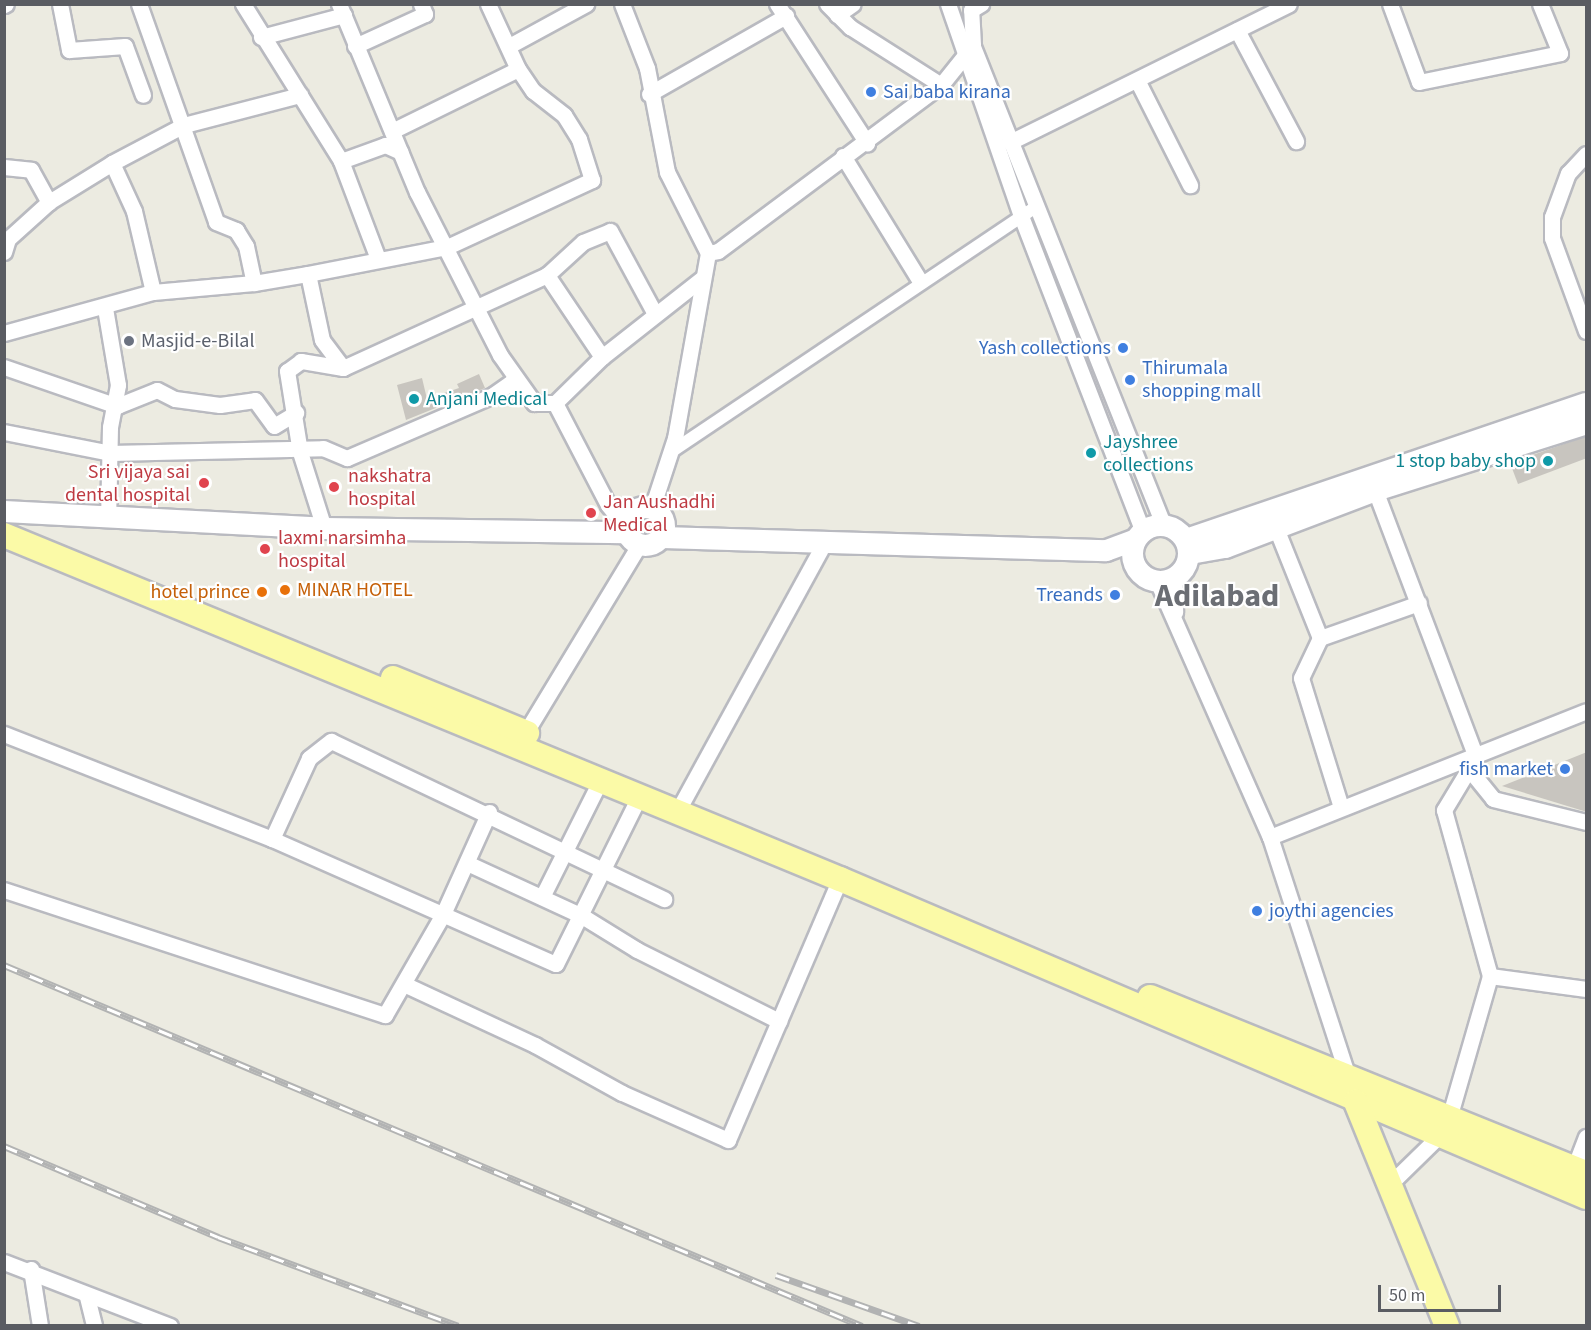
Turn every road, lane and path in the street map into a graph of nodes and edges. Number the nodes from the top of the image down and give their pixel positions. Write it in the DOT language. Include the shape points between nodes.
graph roads {
  1 [pos="60,4"];
  2 [pos="139,4"];
  3 [pos="243,4"];
  4 [pos="421,4"];
  5 [pos="488,4"];
  6 [pos="586,4"];
  7 [pos="622,4"];
  8 [pos="853,4"];
  9 [pos="948,4"];
  10 [pos="957,4"];
  11 [pos="981,4"];
  12 [pos="1289,4"];
  13 [pos="1390,4"];
  14 [pos="1540,4"];
  15 [pos="341,10"];
  16 [pos="781,10"];
  17 [pos="832,10"];
  18 [pos="1265,10"];
  19 [pos="1237,30"];
  20 [pos="261,38"];
  21 [pos="356,46"];
  22 [pos="509,46"];
  23 [pos="969,49"];
  24 [pos="518,69"];
  25 [pos="1137,80"];
  26 [pos="941,85"];
  27 [pos="649,94"];
  28 [pos="143,95"];
  29 [pos="300,95"];
  30 [pos="184,125"];
  31 [pos="392,131"];
  32 [pos="1296,141"];
  33 [pos="1010,142"];
  34 [pos="867,143"];
  35 [pos="401,152"];
  36 [pos="1586,154"];
  37 [pos="843,156"];
  38 [pos="341,161"];
  39 [pos="112,163"];
  40 [pos="4,167"];
  41 [pos="1190,185"];
  42 [pos="49,202"];
  43 [pos="1037,206"];
  44 [pos="1021,216"];
  45 [pos="447,247"];
  46 [pos="4,252"];
  47 [pos="708,253"];
  48 [pos="378,259"];
  49 [pos="308,274"];
  50 [pos="547,275"];
  51 [pos="701,279"];
  52 [pos="920,281"];
  53 [pos="254,283"];
  54 [pos="153,292"];
  55 [pos="477,307"];
  56 [pos="105,308"];
  57 [pos="655,314"];
  58 [pos="1587,331"];
  59 [pos="4,333"];
  60 [pos="602,357"];
  61 [pos="4,367"];
  62 [pos="343,368"];
  63 [pos="534,403"];
  64 [pos="555,403"];
  65 [pos="1587,403"];
  66 [pos="117,406"];
  67 [pos="296,413"];
  68 [pos="1587,423"];
  69 [pos="4,432"];
  70 [pos="300,452"];
  71 [pos="671,452"];
  72 [pos="110,453"];
  73 [pos="1375,490"];
  74 [pos="652,508"];
  75 [pos="4,511"];
  76 [pos="4,519"];
  77 [pos="108,519"];
  78 [pos="1163,524"];
  79 [pos="324,528"];
  80 [pos="1276,528"];
  81 [pos="630,534"];
  82 [pos="4,535"];
  83 [pos="1138,535"];
  84 [pos="662,537"];
  85 [pos="825,542"];
  86 [pos="1188,546"];
  87 [pos="1106,550"];
  88 [pos="1134,565"];
  89 [pos="1165,580"];
  90 [pos="1419,603"];
  91 [pos="1320,638"];
  92 [pos="1587,711"];
  93 [pos="4,734"];
  94 [pos="521,739"];
  95 [pos="1473,763"];
  96 [pos="600,781"];
  97 [pos="639,797"];
  98 [pos="680,806"];
  99 [pos="1341,807"];
  100 [pos="489,812"];
  101 [pos="1587,822"];
  102 [pos="1270,837"];
  103 [pos="272,839"];
  104 [pos="568,853"];
  105 [pos="467,863"];
  106 [pos="605,870"];
  107 [pos="840,879"];
  108 [pos="4,890"];
  109 [pos="542,897"];
  110 [pos="664,899"];
  111 [pos="443,914"];
  112 [pos="582,916"];
  113 [pos="1490,976"];
  114 [pos="406,985"];
  115 [pos="1587,989"];
  116 [pos="779,1021"];
  117 [pos="1348,1076"];
  118 [pos="1356,1102"];
  119 [pos="1445,1125"];
  120 [pos="1587,1137"];
  121 [pos="1578,1182"];
  122 [pos="1389,1185"];
  123 [pos="4,1262"];
  124 [pos="31,1269"];
  125 [pos="87,1297"];
  126 [pos="164,1324"];
  127 [pos="40,1326"];
  128 [pos="94,1326"];
  129 [pos="1447,1326"];
  1 -- 28 [label="street" via="69,50 125,46"];
  2 -- 30 [label="street"];
  3 -- 20 [label="street"];
  4 -- 21 [label="street" via="425,14"];
  5 -- 22 [label="street"];
  6 -- 22 [label="street"];
  7 -- 27 [label="street" via="647,68"];
  8 -- 17 [label="street"];
  9 -- 23 [label="street"];
  10 -- 23 [label="street"];
  11 -- 23 [label="street" via="971,10"];
  12 -- 18 [label="street"];
  13 -- 14 [label="street" via="1419,82 1560,53"];
  15 -- 20 [label="street"];
  15 -- 21 [label="street"];
  16 -- 27 [label="street"];
  16 -- 34 [label="street" via="814,67"];
  17 -- 26 [label="street"];
  18 -- 19 [label="street"];
  19 -- 25 [label="street"];
  19 -- 32 [label="street"];
  20 -- 29 [label="street"];
  21 -- 31 [label="street"];
  22 -- 24 [label="street"];
  23 -- 26 [label="street"];
  23 -- 33 [label="street"];
  23 -- 44 [label="street"];
  24 -- 31 [label="street"];
  24 -- 45 [label="street" via="532,91 564,115 579,139 591,180"];
  25 -- 33 [label="street"];
  25 -- 41 [label="street"];
  26 -- 34 [label="street"];
  27 -- 47 [label="street" via="667,172"];
  29 -- 30 [label="street"];
  29 -- 38 [label="street"];
  30 -- 39 [label="street"];
  30 -- 53 [label="street" via="216,222 236,230 246,246"];
  31 -- 35 [label="street"];
  33 -- 43 [label="street"];
  34 -- 37 [label="street"];
  35 -- 38 [label="street" via="385,145"];
  35 -- 45 [label="street"];
  36 -- 58 [label="street" via="1568,173 1552,217 1552,238"];
  37 -- 47 [label="street" via="718,251"];
  37 -- 52 [label="street"];
  38 -- 48 [label="street"];
  39 -- 42 [label="street"];
  39 -- 54 [label="street" via="134,211"];
  40 -- 42 [label="street" via="31,170"];
  42 -- 46 [label="street" via="8,239"];
  43 -- 44 [label="street"];
  43 -- 78 [label="street"];
  44 -- 52 [label="street"];
  44 -- 83 [label="street"];
  45 -- 48 [label="street"];
  45 -- 55 [label="street"];
  47 -- 51 [label="street"];
  48 -- 49 [label="street"];
  49 -- 53 [label="street"];
  49 -- 62 [label="street" via="322,340"];
  50 -- 55 [label="street"];
  50 -- 57 [label="street" via="583,242 610,231"];
  50 -- 60 [label="street"];
  51 -- 57 [label="street"];
  51 -- 71 [label="street"];
  52 -- 71 [label="street"];
  53 -- 54 [label="street"];
  54 -- 56 [label="street"];
  55 -- 62 [label="street"];
  55 -- 63 [label="street" via="500,355"];
  56 -- 59 [label="street"];
  56 -- 66 [label="street"];
  57 -- 60 [label="street"];
  60 -- 64 [label="street"];
  61 -- 66 [label="street"];
  62 -- 67 [label="street" via="301,361 287,371"];
  63 -- 64 [label="street"];
  63 -- 70 [label="street" via="510,383 493,395 347,458 323,448"];
  64 -- 81 [label="street" via="608,497 608,505"];
  65 -- 86 [label="main road"];
  66 -- 67 [label="street" via="157,390 175,399 220,405 255,400 274,426"];
  66 -- 72 [label="street"];
  67 -- 70 [label="street"];
  68 -- 73 [label="main road"];
  69 -- 72 [label="street"];
  70 -- 72 [label="street" via="192,448"];
  70 -- 79 [label="street"];
  71 -- 74 [label="street"];
  72 -- 77 [label="street"];
  73 -- 80 [label="main road"];
  73 -- 90 [label="street"];
  74 -- 81 [label="main road" via="633,510"];
  74 -- 84 [label="main road" via="662,517"];
  75 -- 77 [label="main road"];
  76 -- 94 [label="main road"];
  77 -- 79 [label="main road"];
  78 -- 83 [label="main road"];
  78 -- 86 [label="main road"];
  79 -- 81 [label="main road"];
  80 -- 86 [label="main road" via="1225,548"];
  80 -- 91 [label="street"];
  81 -- 84 [label="main road" via="651,545"];
  81 -- 94 [label="street"];
  82 -- 94 [label="main road"];
  83 -- 87 [label="main road"];
  83 -- 88 [label="main road"];
  84 -- 85 [label="main road"];
  85 -- 87 [label="main road"];
  85 -- 98 [label="street"];
  86 -- 89 [label="main road"];
  87 -- 88 [label="main road"];
  88 -- 89 [label="main road"];
  89 -- 102 [label="street" via="1175,615"];
  90 -- 91 [label="street"];
  90 -- 95 [label="street"];
  91 -- 99 [label="street" via="1300,678"];
  92 -- 95 [label="street"];
  93 -- 103 [label="street"];
  94 -- 96 [label="main road"];
  94 -- 98 [label="main road"];
  95 -- 99 [label="street"];
  95 -- 101 [label="street" via="1493,799"];
  95 -- 113 [label="street" via="1444,810"];
  96 -- 97 [label="main road"];
  96 -- 104 [label="street"];
  97 -- 98 [label="main road"];
  97 -- 106 [label="street"];
  98 -- 107 [label="main road"];
  98 -- 117 [label="main road"];
  99 -- 102 [label="street"];
  100 -- 103 [label="street" via="331,741 309,758"];
  100 -- 104 [label="street"];
  100 -- 105 [label="street"];
  102 -- 117 [label="street"];
  103 -- 111 [label="street"];
  104 -- 106 [label="street"];
  104 -- 109 [label="street"];
  105 -- 109 [label="street"];
  105 -- 111 [label="street"];
  106 -- 110 [label="street"];
  106 -- 112 [label="street"];
  107 -- 116 [label="street"];
  107 -- 118 [label="main road"];
  108 -- 114 [label="street" via="379,1015 392,1008"];
  109 -- 112 [label="street"];
  111 -- 112 [label="street" via="556,964"];
  111 -- 114 [label="street"];
  112 -- 116 [label="street" via="637,950"];
  113 -- 115 [label="street"];
  113 -- 119 [label="street"];
  114 -- 116 [label="street" via="536,1045 622,1093 728,1140"];
  117 -- 118 [label="street"];
  117 -- 119 [label="main road"];
  118 -- 119 [label="main road"];
  118 -- 122 [label="main road"];
  119 -- 121 [label="main road"];
  119 -- 122 [label="street"];
  120 -- 121 [label="street"];
  122 -- 129 [label="main road"];
  123 -- 124 [label="street"];
  124 -- 125 [label="street"];
  124 -- 127 [label="street"];
  125 -- 126 [label="street"];
  125 -- 128 [label="street"];
}
